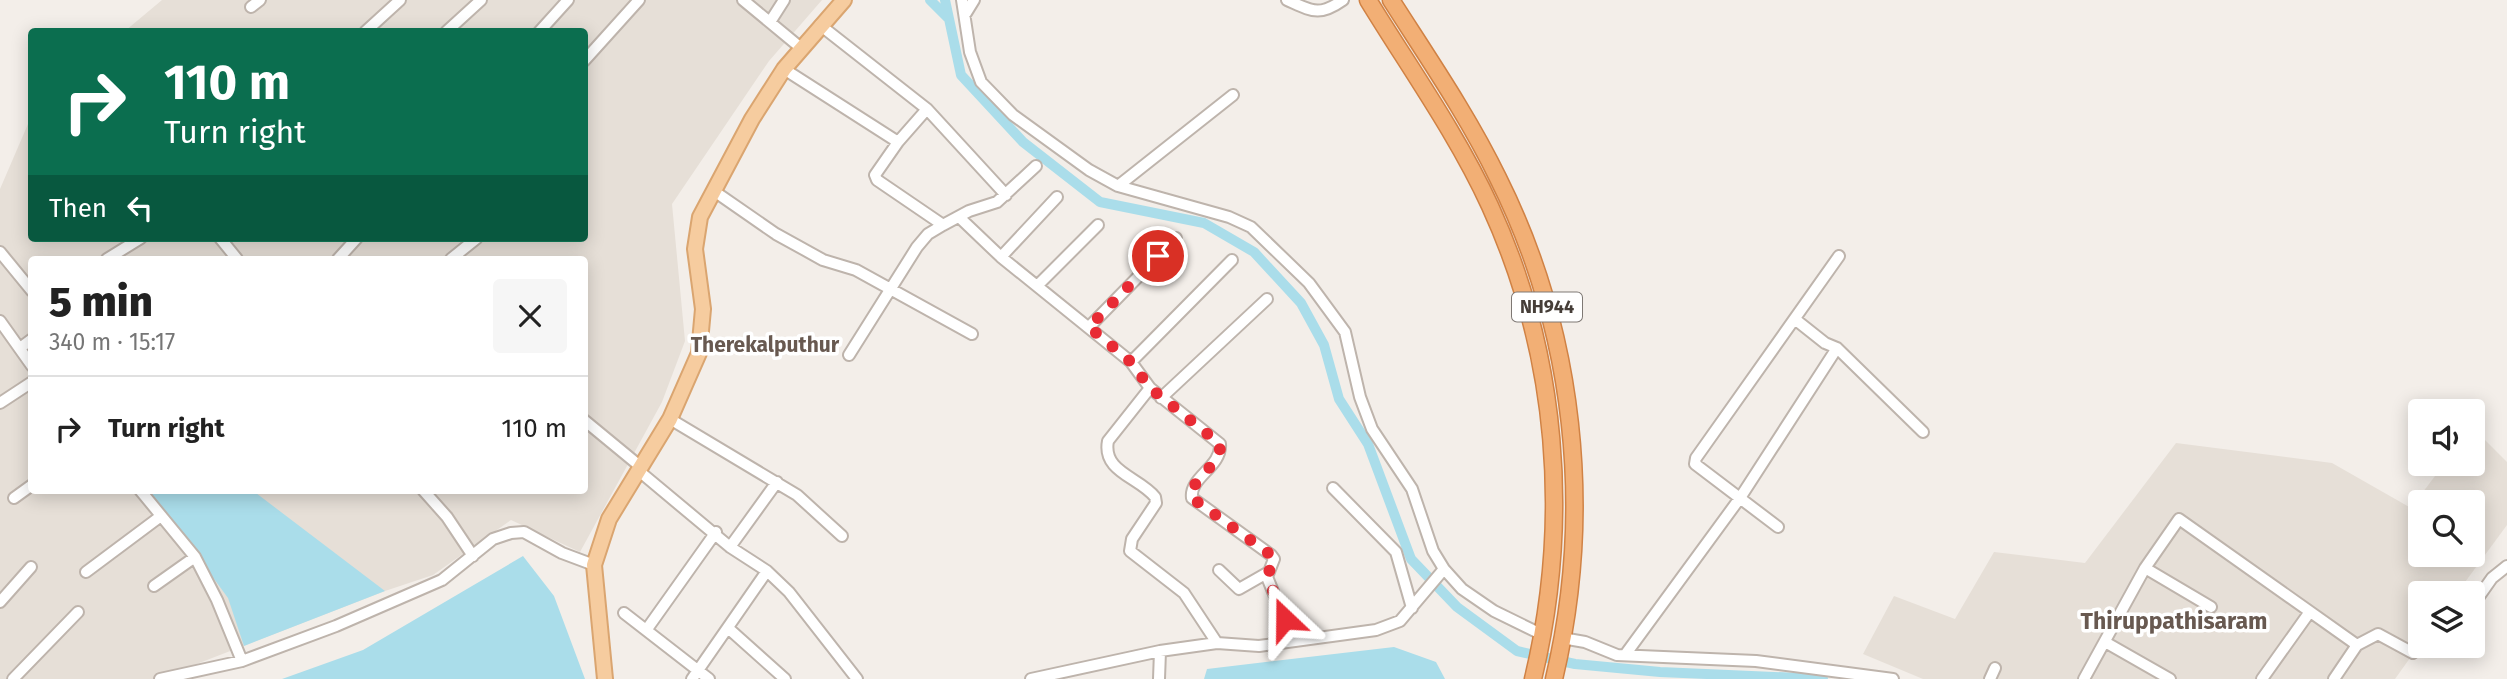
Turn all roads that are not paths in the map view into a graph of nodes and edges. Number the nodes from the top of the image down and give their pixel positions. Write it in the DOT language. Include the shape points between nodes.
graph roads {
  1 [pos="400,0"];
  2 [pos="481,0"];
  3 [pos="568,0"];
  4 [pos="639,0"];
  5 [pos="743,0"];
  6 [pos="784,0"];
  7 [pos="844,0"];
  8 [pos="962,0"];
  9 [pos="974,0"];
  10 [pos="1287,0"];
  11 [pos="1343,0"];
  12 [pos="1368,0"];
  13 [pos="1391,0"];
  14 [pos="966,13"];
  15 [pos="770,22"];
  16 [pos="820,25"];
  17 [pos="369,28"];
  18 [pos="453,28"];
  19 [pos="543,28"];
  20 [pos="801,48"];
  21 [pos="588,57"];
  22 [pos="785,69"];
  23 [pos="1233,95"];
  24 [pos="927,109"];
  25 [pos="898,142"];
  26 [pos="1036,166"];
  27 [pos="1118,186"];
  28 [pos="713,191"];
  29 [pos="1006,195"];
  30 [pos="1057,198"];
  31 [pos="959,217"];
  32 [pos="943,225"];
  33 [pos="1098,225"];
  34 [pos="1176,238"];
  35 [pos="135,242"];
  36 [pos="223,242"];
  37 [pos="353,242"];
  38 [pos="472,242"];
  39 [pos="0,252"];
  40 [pos="112,256"];
  41 [pos="235,256"];
  42 [pos="341,256"];
  43 [pos="455,256"];
  44 [pos="1001,257"];
  45 [pos="1839,257"];
  46 [pos="1232,260"];
  47 [pos="28,286"];
  48 [pos="1037,286"];
  49 [pos="890,288"];
  50 [pos="1266,299"];
  51 [pos="1796,320"];
  52 [pos="0,321"];
  53 [pos="1089,327"];
  54 [pos="972,334"];
  55 [pos="28,342"];
  56 [pos="20,348"];
  57 [pos="1837,348"];
  58 [pos="849,355"];
  59 [pos="28,360"];
  60 [pos="1131,362"];
  61 [pos="28,385"];
  62 [pos="1150,388"];
  63 [pos="1161,398"];
  64 [pos="0,403"];
  65 [pos="670,419"];
  66 [pos="588,424"];
  67 [pos="1923,432"];
  68 [pos="640,469"];
  69 [pos="777,482"];
  70 [pos="28,488"];
  71 [pos="1333,488"];
  72 [pos="143,494"];
  73 [pos="427,494"];
  74 [pos="14,498"];
  75 [pos="1740,498"];
  76 [pos="161,516"];
  77 [pos="1778,527"];
  78 [pos="716,532"];
  79 [pos="842,536"];
  80 [pos="730,547"];
  81 [pos="473,556"];
  82 [pos="195,557"];
  83 [pos="594,565"];
  84 [pos="2507,566"];
  85 [pos="31,567"];
  86 [pos="2145,568"];
  87 [pos="1444,569"];
  88 [pos="767,570"];
  89 [pos="1219,570"];
  90 [pos="86,572"];
  91 [pos="1267,573"];
  92 [pos="154,586"];
  93 [pos="2485,588"];
  94 [pos="0,602"];
  95 [pos="2211,607"];
  96 [pos="1412,608"];
  97 [pos="78,612"];
  98 [pos="624,613"];
  99 [pos="2309,613"];
  100 [pos="728,628"];
  101 [pos="648,629"];
  102 [pos="1542,639"];
  103 [pos="1293,640"];
  104 [pos="2105,642"];
  105 [pos="1217,643"];
  106 [pos="1561,643"];
  107 [pos="2357,645"];
  108 [pos="2408,650"];
  109 [pos="1160,651"];
  110 [pos="1625,655"];
  111 [pos="242,661"];
  112 [pos="1995,668"];
  113 [pos="1535,672"];
  114 [pos="696,674"];
  115 [pos="1555,675"];
  116 [pos="13,679"];
  117 [pos="160,679"];
  118 [pos="605,679"];
  119 [pos="709,679"];
  120 [pos="785,679"];
  121 [pos="858,679"];
  122 [pos="1031,679"];
  123 [pos="1160,679"];
  124 [pos="1893,679"];
  125 [pos="1990,679"];
  126 [pos="2084,679"];
  127 [pos="2170,679"];
  128 [pos="2262,679"];
  129 [pos="2334,679"];
  1 -- 17 [label="street"];
  2 -- 18 [label="street"];
  3 -- 19 [label="street"];
  4 -- 21 [label="street"];
  5 -- 15 [label="street"];
  6 -- 15 [label="street"];
  7 -- 16 [label="main road"];
  8 -- 14 [label="street"];
  9 -- 14 [label="street"];
  10 -- 11 [label="street" via="1315,13"];
  12 -- 102 [label="highway, NH944 / NH944" via="1490,205 1528,313 1546,386 1555,483 1554,543"];
  13 -- 106 [label="highway, NH944 / NH944" via="1498,177 1533,258 1550,316 1566,388 1573,455 1574,540"];
  14 -- 27 [label="street" via="970,52 981,82 1013,115 1088,170"];
  15 -- 20 [label="street"];
  16 -- 20 [label="main road"];
  16 -- 24 [label="street"];
  20 -- 22 [label="main road"];
  22 -- 25 [label="street"];
  22 -- 28 [label="main road"];
  23 -- 27 [label="street"];
  24 -- 25 [label="street"];
  24 -- 29 [label="street"];
  25 -- 32 [label="street" via="875,175 877,180"];
  26 -- 29 [label="street"];
  27 -- 87 [label="street" via="1251,227 1309,283 1345,332 1372,429 1412,489 1433,551"];
  28 -- 49 [label="street" via="823,260"];
  28 -- 65 [label="main road" via="700,217 695,249 703,309 699,353"];
  29 -- 31 [label="street"];
  30 -- 44 [label="street"];
  31 -- 32 [label="street"];
  31 -- 44 [label="street"];
  32 -- 49 [label="street" via="917,247"];
  33 -- 48 [label="street"];
  34 -- 53 [label="street"];
  35 -- 40 [label="street"];
  36 -- 41 [label="street"];
  37 -- 42 [label="street"];
  38 -- 43 [label="street"];
  39 -- 47 [label="street"];
  44 -- 48 [label="street"];
  45 -- 51 [label="street"];
  46 -- 60 [label="street"];
  48 -- 53 [label="street"];
  49 -- 54 [label="street"];
  49 -- 58 [label="street"];
  50 -- 63 [label="street"];
  51 -- 57 [label="street"];
  51 -- 75 [label="street" via="1696,458 1695,464"];
  52 -- 56 [label="street"];
  53 -- 60 [label="street"];
  55 -- 56 [label="street"];
  56 -- 59 [label="street"];
  57 -- 67 [label="street"];
  57 -- 75 [label="street"];
  60 -- 62 [label="street"];
  61 -- 64 [label="street"];
  62 -- 63 [label="street"];
  62 -- 105 [label="street" via="1108,441 1106,451 1111,463 1155,497 1130,551 1184,593"];
  63 -- 91 [label="street" via="1220,444 1218,459 1195,485 1192,498 1271,555 1274,559"];
  65 -- 68 [label="main road"];
  65 -- 69 [label="street"];
  66 -- 68 [label="street"];
  68 -- 78 [label="street"];
  68 -- 83 [label="main road" via="609,519"];
  69 -- 79 [label="street"];
  69 -- 80 [label="street"];
  70 -- 74 [label="street"];
  71 -- 96 [label="street" via="1396,552"];
  72 -- 76 [label="street"];
  73 -- 81 [label="street"];
  75 -- 77 [label="street"];
  75 -- 110 [label="street"];
  76 -- 82 [label="street"];
  76 -- 90 [label="street"];
  78 -- 80 [label="street"];
  78 -- 101 [label="street"];
  80 -- 88 [label="street"];
  81 -- 83 [label="street" via="494,539 524,532"];
  81 -- 111 [label="street" via="442,580"];
  82 -- 92 [label="street"];
  82 -- 111 [label="street"];
  83 -- 118 [label="main road"];
  84 -- 93 [label="street"];
  85 -- 94 [label="street"];
  86 -- 95 [label="street"];
  86 -- 99 [label="street" via="2179,519"];
  86 -- 104 [label="street"];
  87 -- 96 [label="street"];
  87 -- 102 [label="street" via="1462,589"];
  88 -- 100 [label="street"];
  88 -- 121 [label="street"];
  89 -- 91 [label="street" via="1238,589"];
  91 -- 103 [label="street"];
  96 -- 103 [label="street" via="1400,621 1376,630"];
  97 -- 116 [label="street"];
  98 -- 101 [label="street"];
  99 -- 107 [label="street"];
  99 -- 128 [label="street"];
  100 -- 114 [label="street"];
  100 -- 120 [label="street"];
  101 -- 114 [label="street"];
  102 -- 113 [label="highway, NH944 / NH944"];
  103 -- 105 [label="street" via="1259,646"];
  104 -- 126 [label="street"];
  104 -- 127 [label="street"];
  105 -- 109 [label="street"];
  106 -- 110 [label="street"];
  106 -- 115 [label="highway, NH944 / NH944"];
  107 -- 108 [label="street" via="2378,634"];
  107 -- 129 [label="street"];
  109 -- 122 [label="street"];
  109 -- 123 [label="street"];
  110 -- 124 [label="street" via="1756,661"];
  111 -- 117 [label="street"];
  112 -- 125 [label="street"];
  114 -- 119 [label="street"];
}
